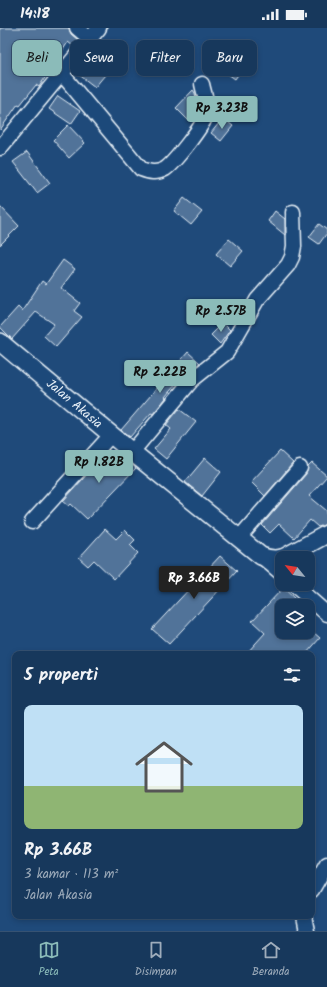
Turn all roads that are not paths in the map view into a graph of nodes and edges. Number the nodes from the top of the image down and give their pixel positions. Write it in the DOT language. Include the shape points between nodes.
graph roads {
  1 [pos="77,28"];
  2 [pos="95,33"];
  3 [pos="62,74"];
  4 [pos="60,76"];
  5 [pos="202,84"];
  6 [pos="0,148"];
  7 [pos="294,212"];
  8 [pos="0,342"];
  9 [pos="111,435"];
  10 [pos="132,452"];
  11 [pos="300,468"];
  12 [pos="32,522"];
  13 [pos="327,534"];
  14 [pos="239,538"];
  15 [pos="295,551"];
  16 [pos="261,556"];
  17 [pos="275,560"];
  18 [pos="275,568"];
  19 [pos="301,591"];
  20 [pos="327,614"];
  21 [pos="327,864"];
  22 [pos="315,885"];
  23 [pos="305,919"];
  24 [pos="307,931"];
  1 -- 2 [label="street"];
  2 -- 3 [label="street"];
  3 -- 5 [label="street" via="141,169 149,172 166,169 202,125 208,107"];
  4 -- 6 [label="street"];
  7 -- 10 [label="street" via="294,246 288,264 257,300 227,352 192,380"];
  8 -- 9 [label="street, Jalan Akasia"];
  9 -- 10 [label="street, Jalan Akasia"];
  9 -- 12 [label="street"];
  10 -- 14 [label="street, Jalan Akasia"];
  11 -- 14 [label="street"];
  13 -- 15 [label="street"];
  14 -- 16 [label="street, Jalan Akasia"];
  16 -- 17 [label="street"];
  16 -- 18 [label="street"];
  19 -- 20 [label="street"];
  21 -- 22 [label="street"];
  23 -- 24 [label="street"];
}
